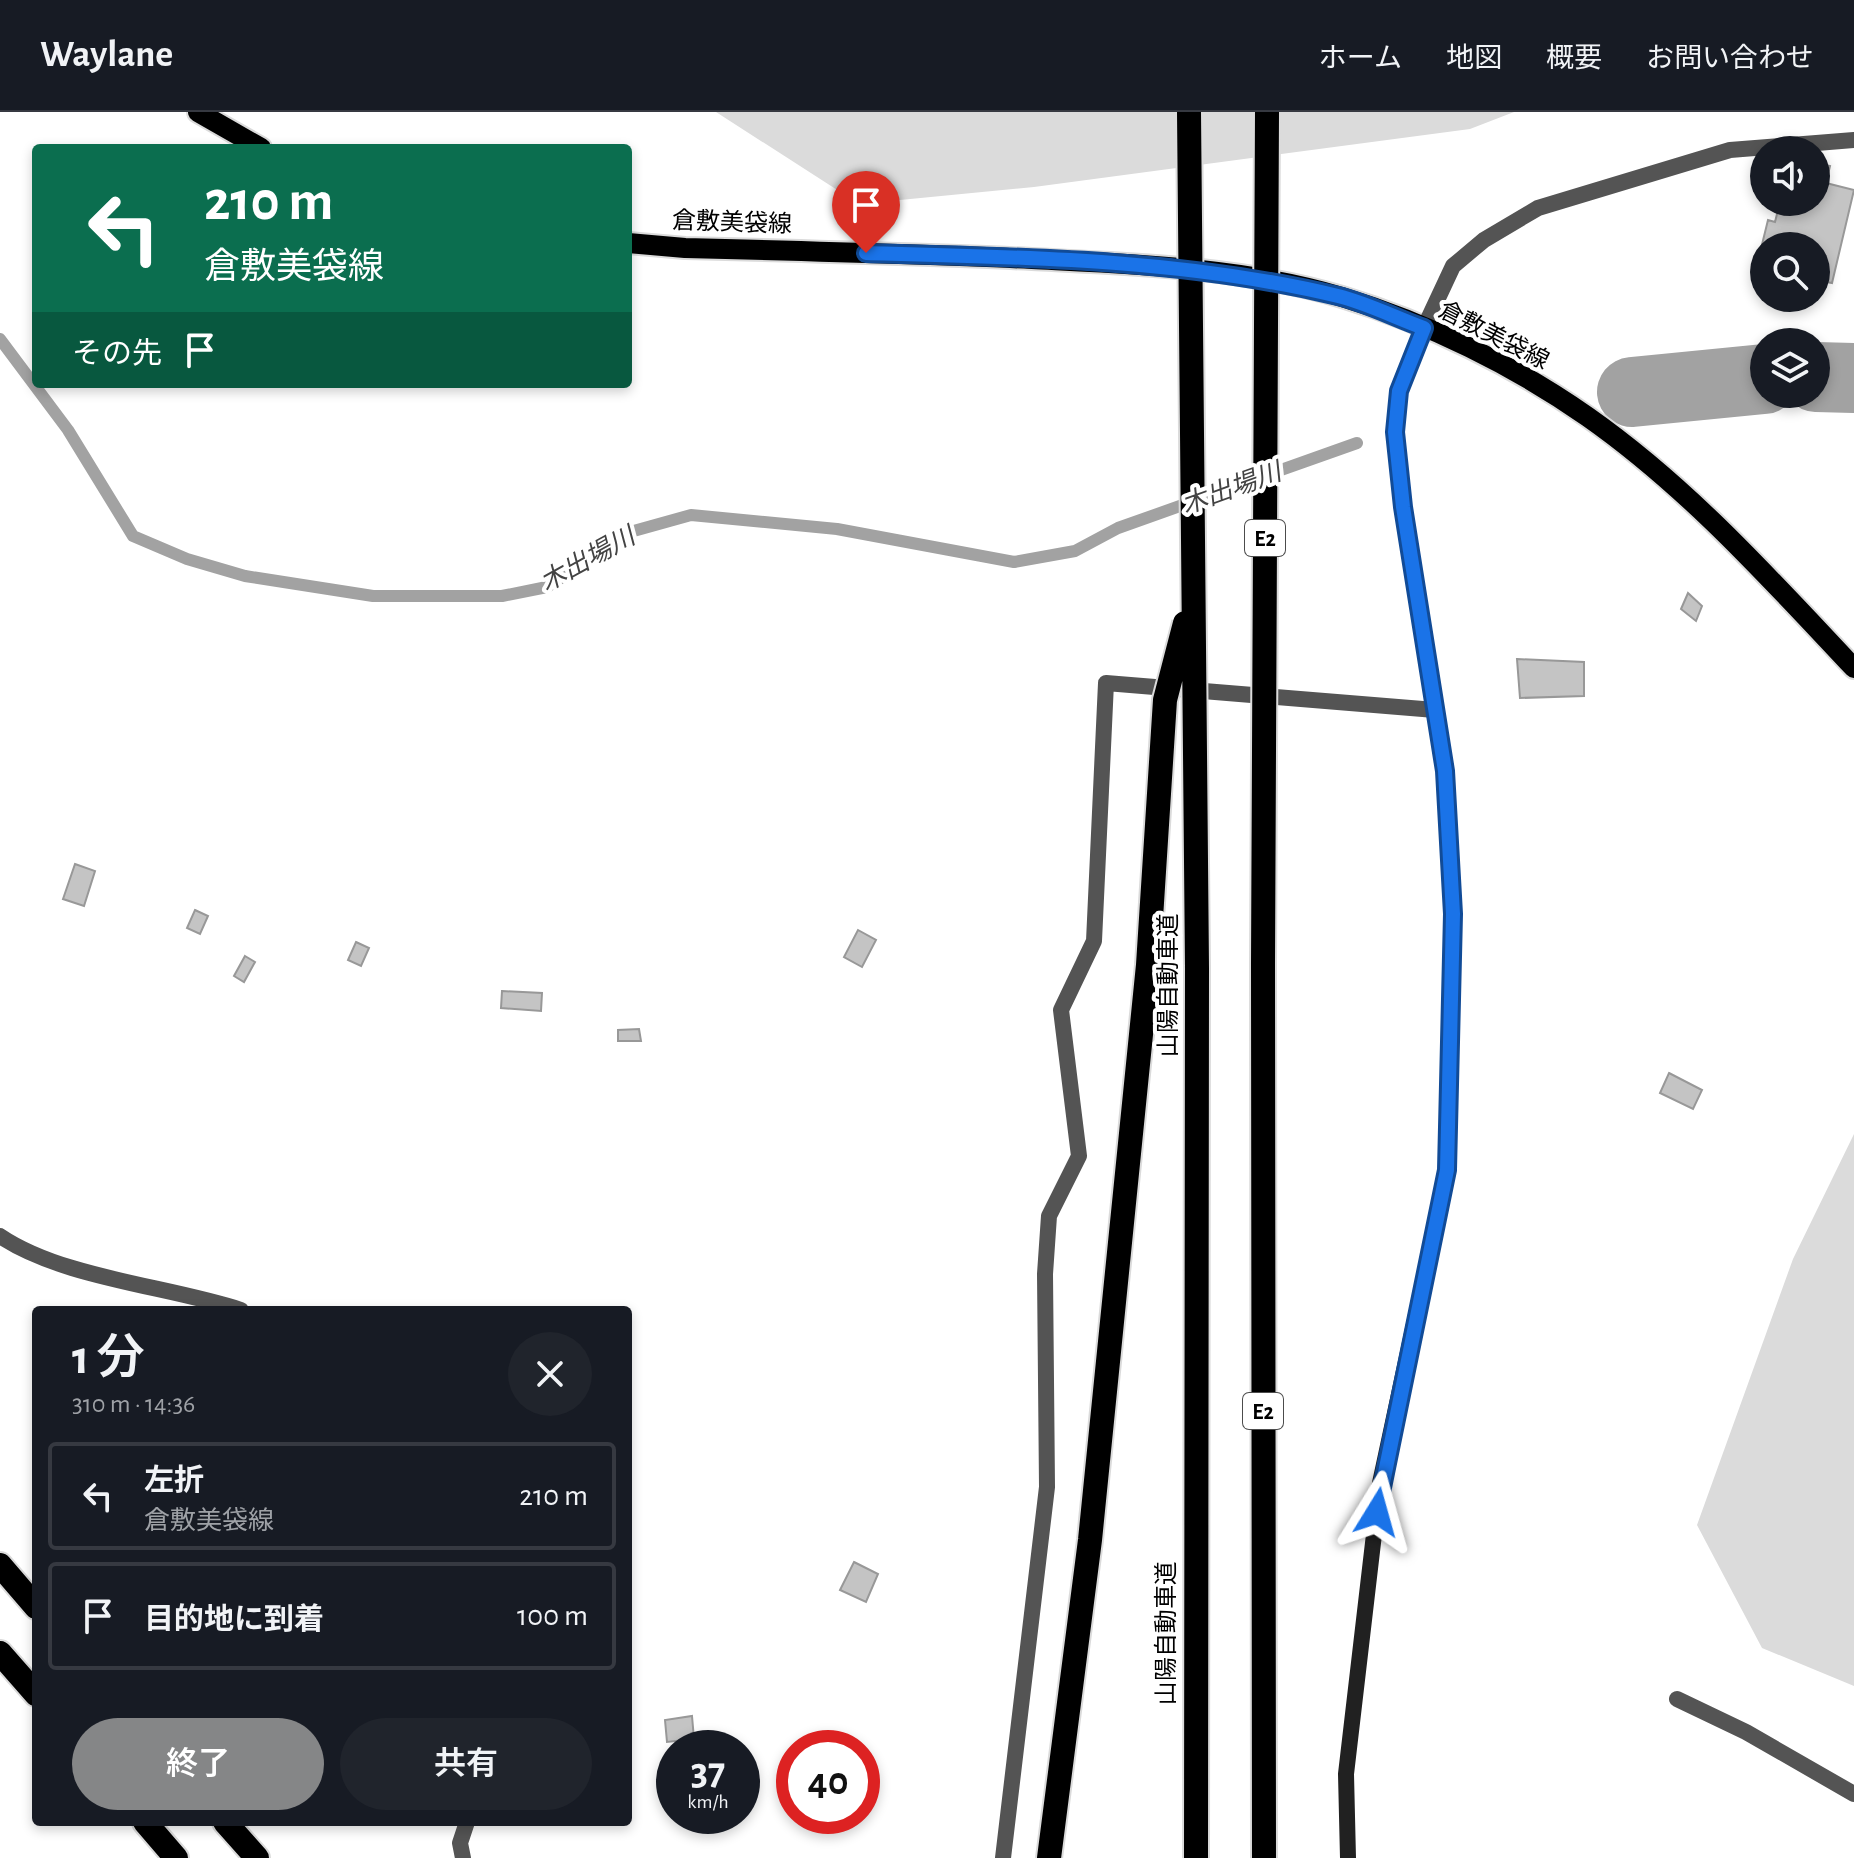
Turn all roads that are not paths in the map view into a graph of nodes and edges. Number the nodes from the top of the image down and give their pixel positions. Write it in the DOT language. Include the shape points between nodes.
graph roads {
  1 [pos="198,112"];
  2 [pos="1189,112"];
  3 [pos="1267,112"];
  4 [pos="1854,140"];
  5 [pos="254,144"];
  6 [pos="632,243"];
  7 [pos="1424,328"];
  8 [pos="1194,588"];
  9 [pos="1854,668"];
  10 [pos="1435,710"];
  11 [pos="0,1236"];
  12 [pos="226,1306"];
  13 [pos="0,1565"];
  14 [pos="32,1602"];
  15 [pos="0,1653"];
  16 [pos="32,1689"];
  17 [pos="1677,1699"];
  18 [pos="1854,1794"];
  19 [pos="148,1826"];
  20 [pos="229,1826"];
  21 [pos="466,1826"];
  22 [pos="176,1858"];
  23 [pos="257,1858"];
  24 [pos="463,1858"];
  25 [pos="1003,1858"];
  26 [pos="1049,1858"];
  27 [pos="1196,1858"];
  28 [pos="1265,1858"];
  29 [pos="1348,1858"];
  1 -- 5 [label="main road"];
  2 -- 8 [label="highway, 山陽自動車道, bridge"];
  3 -- 28 [label="highway, E2, bridge"];
  4 -- 7 [label="street" via="1730,150 1538,208 1484,240 1453,266"];
  6 -- 7 [label="main road, 倉敷美袋線" via="1125,263 1244,277 1341,297"];
  7 -- 9 [label="main road, 倉敷美袋線" via="1509,368 1588,417 1676,485"];
  7 -- 10 [label="street" via="1399,391 1395,432"];
  8 -- 26 [label="highway, bridge" via="1165,700 1148,965 1092,1525"];
  8 -- 27 [label="highway, 山陽自動車道, bridge"];
  10 -- 25 [label="street" via="1106,683 1094,941 1061,1010 1079,1156 1049,1216 1047,1487"];
  10 -- 29 [label="street" via="1445,771 1453,914 1447,1170 1380,1483 1346,1774"];
  11 -- 12 [label="street" via="61,1263"];
  13 -- 14 [label="highway"];
  15 -- 16 [label="highway"];
  17 -- 18 [label="street"];
  19 -- 22 [label="highway"];
  20 -- 23 [label="highway"];
  21 -- 24 [label="street" via="460,1843"];
}
